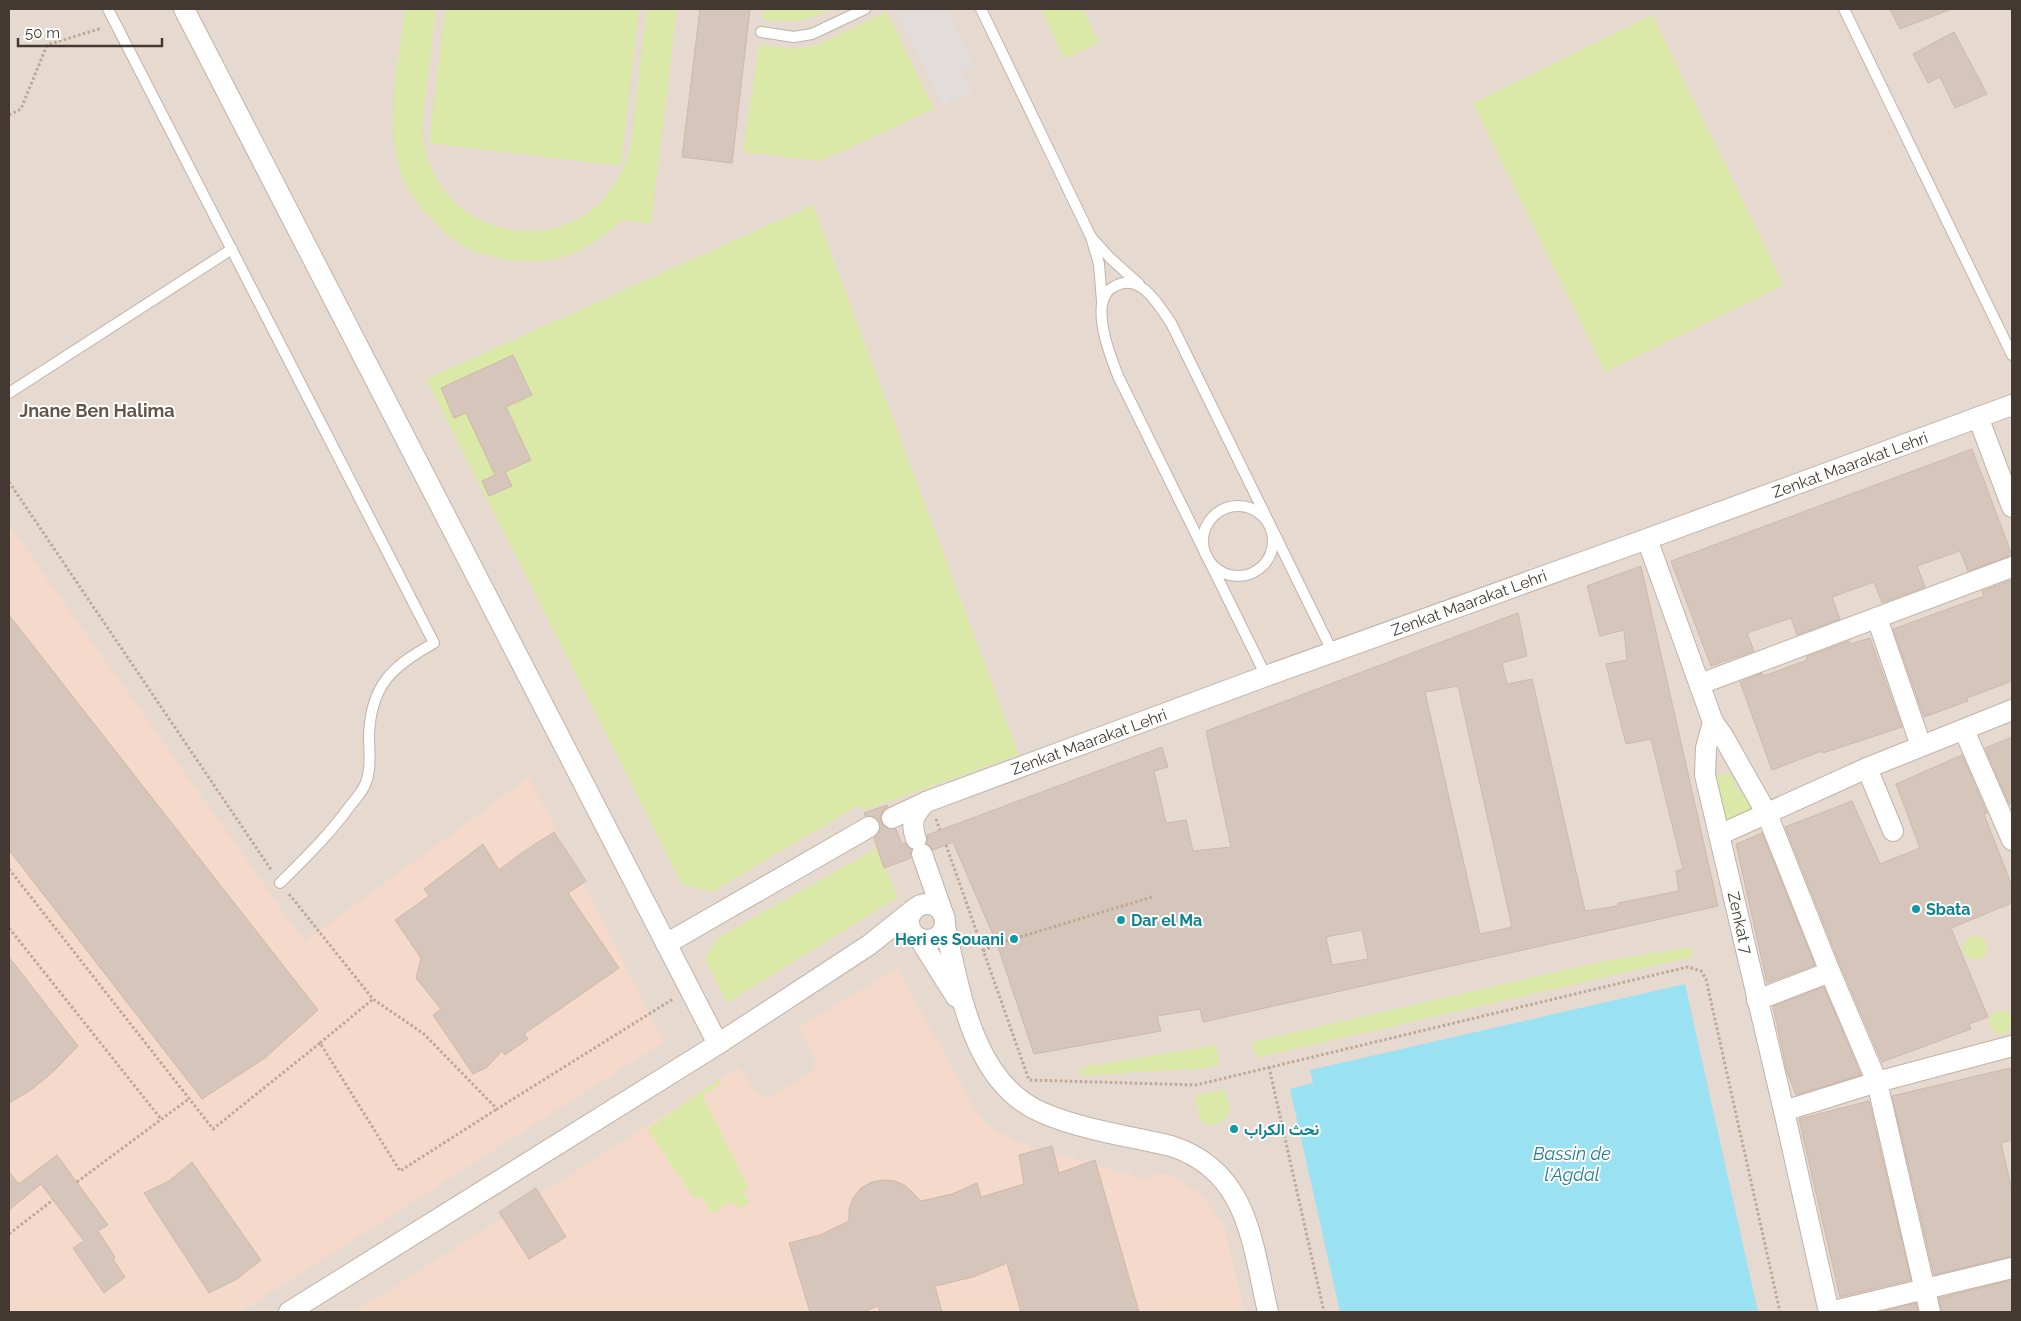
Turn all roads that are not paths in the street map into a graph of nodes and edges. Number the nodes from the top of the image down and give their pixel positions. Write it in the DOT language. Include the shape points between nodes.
graph roads {
  1 [pos="108,9"];
  2 [pos="184,9"];
  3 [pos="865,9"];
  4 [pos="981,9"];
  5 [pos="1844,9"];
  6 [pos="761,32"];
  7 [pos="1091,237"];
  8 [pos="232,249"];
  9 [pos="1145,290"];
  10 [pos="1102,305"];
  11 [pos="2012,355"];
  12 [pos="9,393"];
  13 [pos="2012,405"];
  14 [pos="1978,418"];
  15 [pos="2012,507"];
  16 [pos="1270,525"];
  17 [pos="1648,539"];
  18 [pos="1207,556"];
  19 [pos="2012,567"];
  20 [pos="1877,618"];
  21 [pos="1333,653"];
  22 [pos="1266,676"];
  23 [pos="1700,684"];
  24 [pos="2012,710"];
  25 [pos="1713,722"];
  26 [pos="1964,730"];
  27 [pos="1921,746"];
  28 [pos="1867,768"];
  29 [pos="926,802"];
  30 [pos="1768,814"];
  31 [pos="892,818"];
  32 [pos="869,827"];
  33 [pos="1893,831"];
  34 [pos="1719,835"];
  35 [pos="2012,840"];
  36 [pos="280,883"];
  37 [pos="914,909"];
  38 [pos="944,920"];
  39 [pos="917,937"];
  40 [pos="666,944"];
  41 [pos="869,945"];
  42 [pos="1830,972"];
  43 [pos="1758,1000"];
  44 [pos="966,1012"];
  45 [pos="718,1044"];
  46 [pos="2012,1046"];
  47 [pos="1878,1082"];
  48 [pos="1784,1112"];
  49 [pos="2012,1268"];
  50 [pos="1925,1288"];
  51 [pos="289,1312"];
  52 [pos="1268,1312"];
  53 [pos="1830,1312"];
  54 [pos="1930,1312"];
  1 -- 8 [label="lane"];
  2 -- 40 [label="street"];
  3 -- 6 [label="lane" via="812,34 794,37"];
  4 -- 7 [label="lane"];
  5 -- 11 [label="lane"];
  7 -- 9 [label="lane"];
  7 -- 10 [label="lane" via="1099,264"];
  8 -- 12 [label="lane"];
  8 -- 36 [label="lane" via="434,644 406,659 384,680 373,708 369,734 370,763 364,787 330,833"];
  9 -- 10 [label="lane" via="1122,283 1108,291"];
  9 -- 16 [label="lane" via="1171,323"];
  10 -- 18 [label="lane" via="1106,337 1118,376"];
  13 -- 14 [label="street, Zenkat Maarakat Lehri"];
  14 -- 15 [label="street"];
  14 -- 17 [label="street, Zenkat Maarakat Lehri"];
  16 -- 18 [label="lane" via="1252,508 1228,507 1209,521 1204,532"];
  16 -- 18 [label="lane" via="1272,552 1263,566 1254,572 1244,576 1222,572"];
  16 -- 21 [label="lane"];
  17 -- 21 [label="street, Zenkat Maarakat Lehri"];
  17 -- 23 [label="street"];
  18 -- 22 [label="lane"];
  19 -- 20 [label="street"];
  20 -- 23 [label="street"];
  20 -- 27 [label="street"];
  21 -- 22 [label="street, Zenkat Maarakat Lehri"];
  22 -- 29 [label="street, Zenkat Maarakat Lehri"];
  23 -- 25 [label="street"];
  24 -- 26 [label="street"];
  25 -- 30 [label="street"];
  25 -- 34 [label="street, Zenkat 7" via="1706,748 1705,775"];
  26 -- 27 [label="street"];
  26 -- 35 [label="street"];
  27 -- 28 [label="street"];
  28 -- 30 [label="street"];
  28 -- 33 [label="street"];
  29 -- 31 [label="street, Zenkat Maarakat Lehri"];
  29 -- 38 [label="street" via="915,814 912,829"];
  30 -- 34 [label="street"];
  30 -- 42 [label="street"];
  32 -- 40 [label="street"];
  34 -- 43 [label="street, Zenkat 7"];
  37 -- 38 [label="street" via="924,904 936,906"];
  37 -- 39 [label="street" via="909,926"];
  37 -- 41 [label="street"];
  38 -- 39 [label="street" via="943,931 935,938"];
  38 -- 44 [label="street"];
  39 -- 41 [label="street"];
  39 -- 44 [label="street"];
  40 -- 45 [label="street"];
  41 -- 45 [label="street"];
  42 -- 43 [label="street"];
  42 -- 47 [label="street"];
  43 -- 48 [label="street, Zenkat 7"];
  44 -- 52 [label="street" via="996,1076 1024,1103 1065,1121 1189,1151 1219,1174 1231,1189 1248,1222"];
  45 -- 51 [label="street"];
  46 -- 47 [label="street"];
  47 -- 48 [label="street"];
  47 -- 50 [label="street"];
  48 -- 53 [label="street, Zenkat 7"];
  49 -- 50 [label="street"];
  50 -- 53 [label="street"];
  50 -- 54 [label="street"];
}
